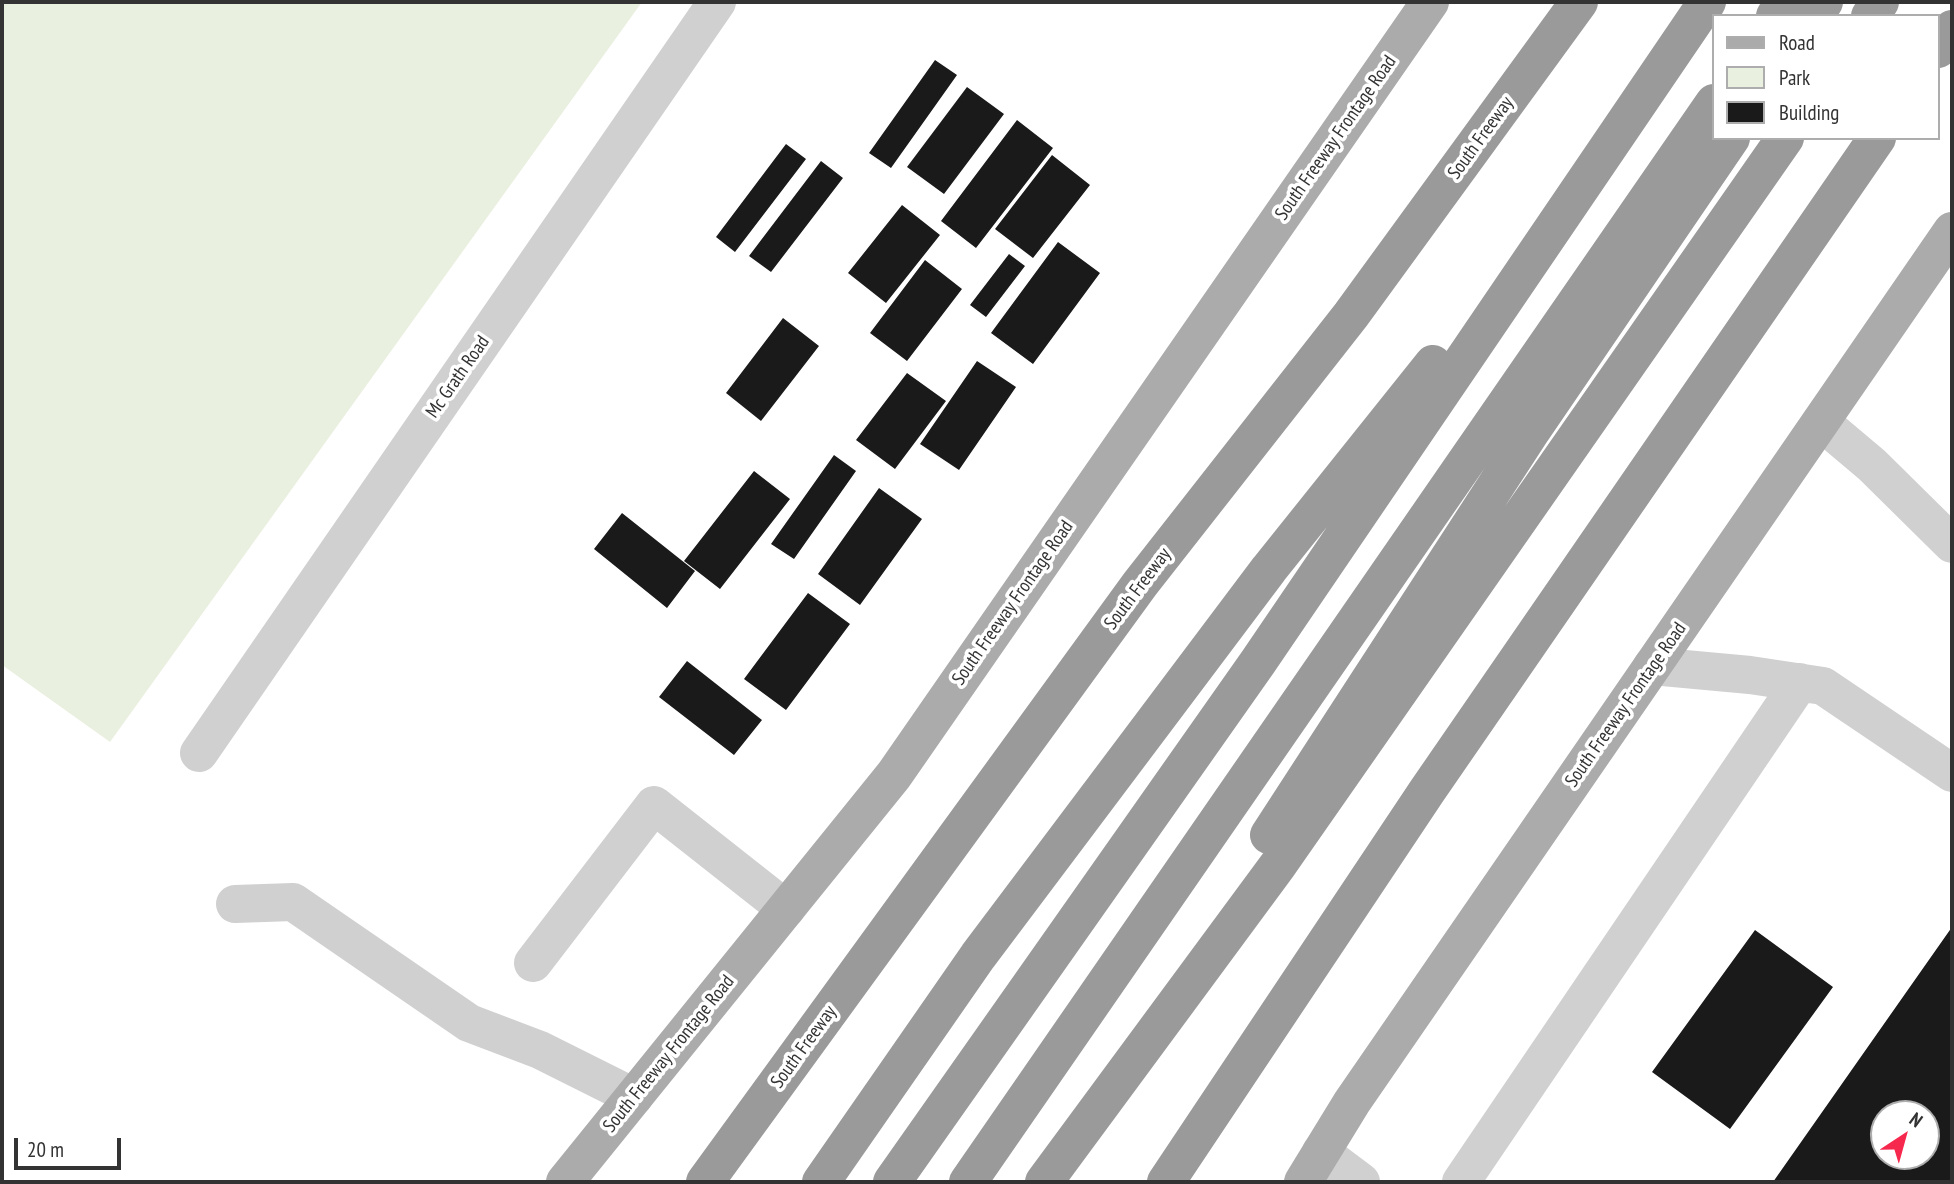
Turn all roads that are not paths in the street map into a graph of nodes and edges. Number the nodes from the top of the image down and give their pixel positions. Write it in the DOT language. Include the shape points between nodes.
graph roads {
  1 [pos="716,2"];
  2 [pos="1430,2"];
  3 [pos="1579,2"];
  4 [pos="1707,2"];
  5 [pos="1952,29"];
  6 [pos="1940,46"];
  7 [pos="1713,104"];
  8 [pos="1618,133"];
  9 [pos="1730,140"];
  10 [pos="1784,140"];
  11 [pos="1876,140"];
  12 [pos="1952,231"];
  13 [pos="1821,422"];
  14 [pos="1951,539"];
  15 [pos="1652,666"];
  16 [pos="1800,682"];
  17 [pos="199,752"];
  18 [pos="1952,773"];
  19 [pos="235,904"];
  20 [pos="786,909"];
  21 [pos="533,963"];
  22 [pos="634,1097"];
  23 [pos="1312,1167"];
  24 [pos="565,1182"];
  25 [pos="705,1182"];
  26 [pos="821,1182"];
  27 [pos="892,1182"];
  28 [pos="968,1182"];
  29 [pos="1043,1182"];
  30 [pos="1166,1182"];
  31 [pos="1362,1182"];
  32 [pos="1461,1182"];
  1 -- 17 [label="street, Mc Grath Road"];
  2 -- 20 [label="main road, South Freeway Frontage Road" via="894,775"];
  3 -- 25 [label="highway, South Freeway" via="1351,315 1140,584"];
  4 -- 8 [label="highway"];
  5 -- 6 [label="highway"];
  7 -- 28 [label="highway"];
  8 -- 26 [label="highway" via="1269,569 978,956"];
  8 -- 27 [label="highway" via="1258,662"];
  9 -- 29 [label="highway" via="1532,430"];
  10 -- 29 [label="highway" via="1279,865"];
  11 -- 30 [label="highway" via="1427,791"];
  12 -- 13 [label="main road, South Freeway Frontage Road"];
  13 -- 14 [label="street"];
  13 -- 15 [label="main road, South Freeway Frontage Road"];
  15 -- 16 [label="street"];
  15 -- 23 [label="main road, South Freeway Frontage Road"];
  16 -- 18 [label="street" via="1823,686"];
  16 -- 32 [label="street"];
  19 -- 22 [label="street" via="293,901 469,1023 540,1050"];
  20 -- 21 [label="street" via="654,805"];
  20 -- 22 [label="main road, South Freeway Frontage Road"];
  22 -- 24 [label="main road, South Freeway Frontage Road"];
  23 -- 31 [label="street"];
}
